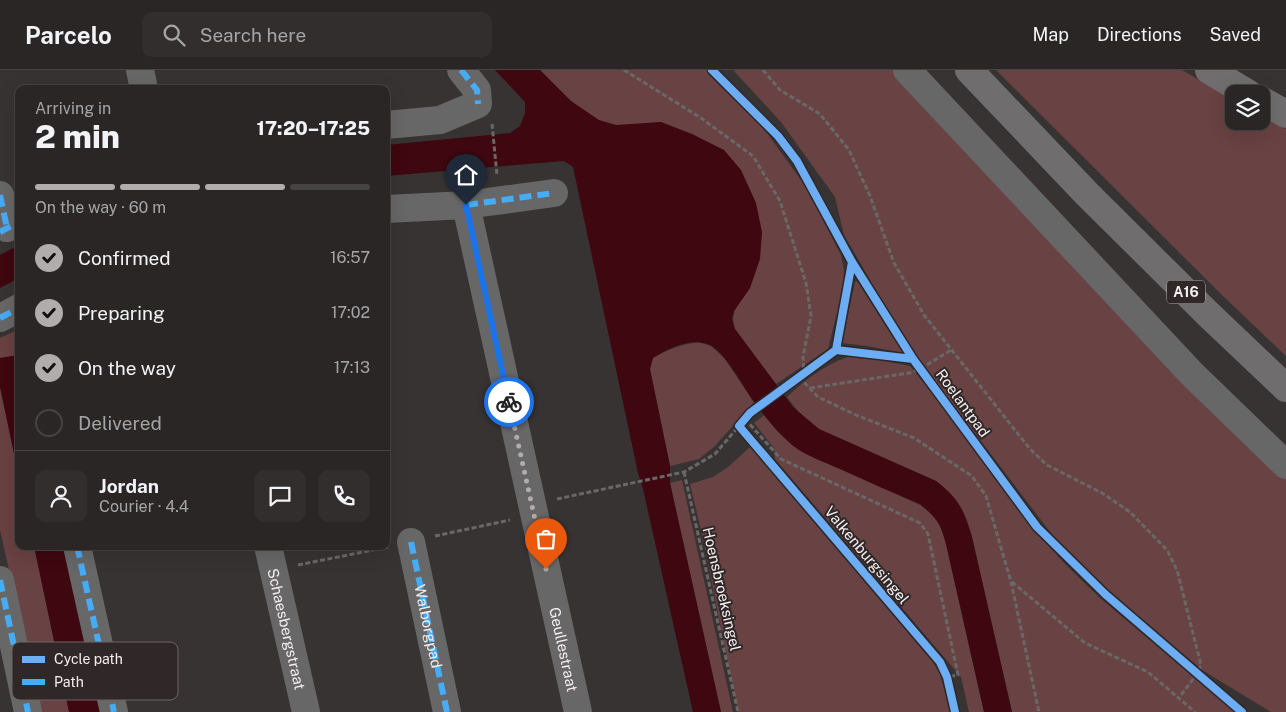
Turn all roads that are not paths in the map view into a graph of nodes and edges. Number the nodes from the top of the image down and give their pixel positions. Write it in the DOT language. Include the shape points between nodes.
graph roads {
  1 [pos="140,70"];
  2 [pos="461,70"];
  3 [pos="907,70"];
  4 [pos="969,70"];
  5 [pos="1209,70"];
  6 [pos="143,85"];
  7 [pos="1234,85"];
  8 [pos="1270,105"];
  9 [pos="1286,114"];
  10 [pos="390,125"];
  11 [pos="554,193"];
  12 [pos="0,195"];
  13 [pos="466,205"];
  14 [pos="390,209"];
  15 [pos="9,228"];
  16 [pos="15,310"];
  17 [pos="0,318"];
  18 [pos="1286,388"];
  19 [pos="1286,466"];
  20 [pos="411,542"];
  21 [pos="78,550"];
  22 [pos="269,550"];
  23 [pos="0,580"];
  24 [pos="13,642"];
  25 [pos="98,642"];
  26 [pos="306,712"];
  27 [pos="447,712"];
  28 [pos="578,712"];
  1 -- 6 [label="street"];
  2 -- 10 [label="street" via="477,90 485,112"];
  3 -- 19 [label="street" via="1192,374"];
  4 -- 18 [label="highway, A16" via="1087,194"];
  5 -- 7 [label="highway"];
  8 -- 9 [label="highway"];
  11 -- 13 [label="street"];
  12 -- 15 [label="street"];
  13 -- 14 [label="street"];
  13 -- 28 [label="street, Geullestraat"];
  16 -- 17 [label="street"];
  20 -- 27 [label="street, Walborgpad"];
  21 -- 25 [label="street"];
  22 -- 26 [label="street, Schaesbergstraat"];
  23 -- 24 [label="street"];
}
